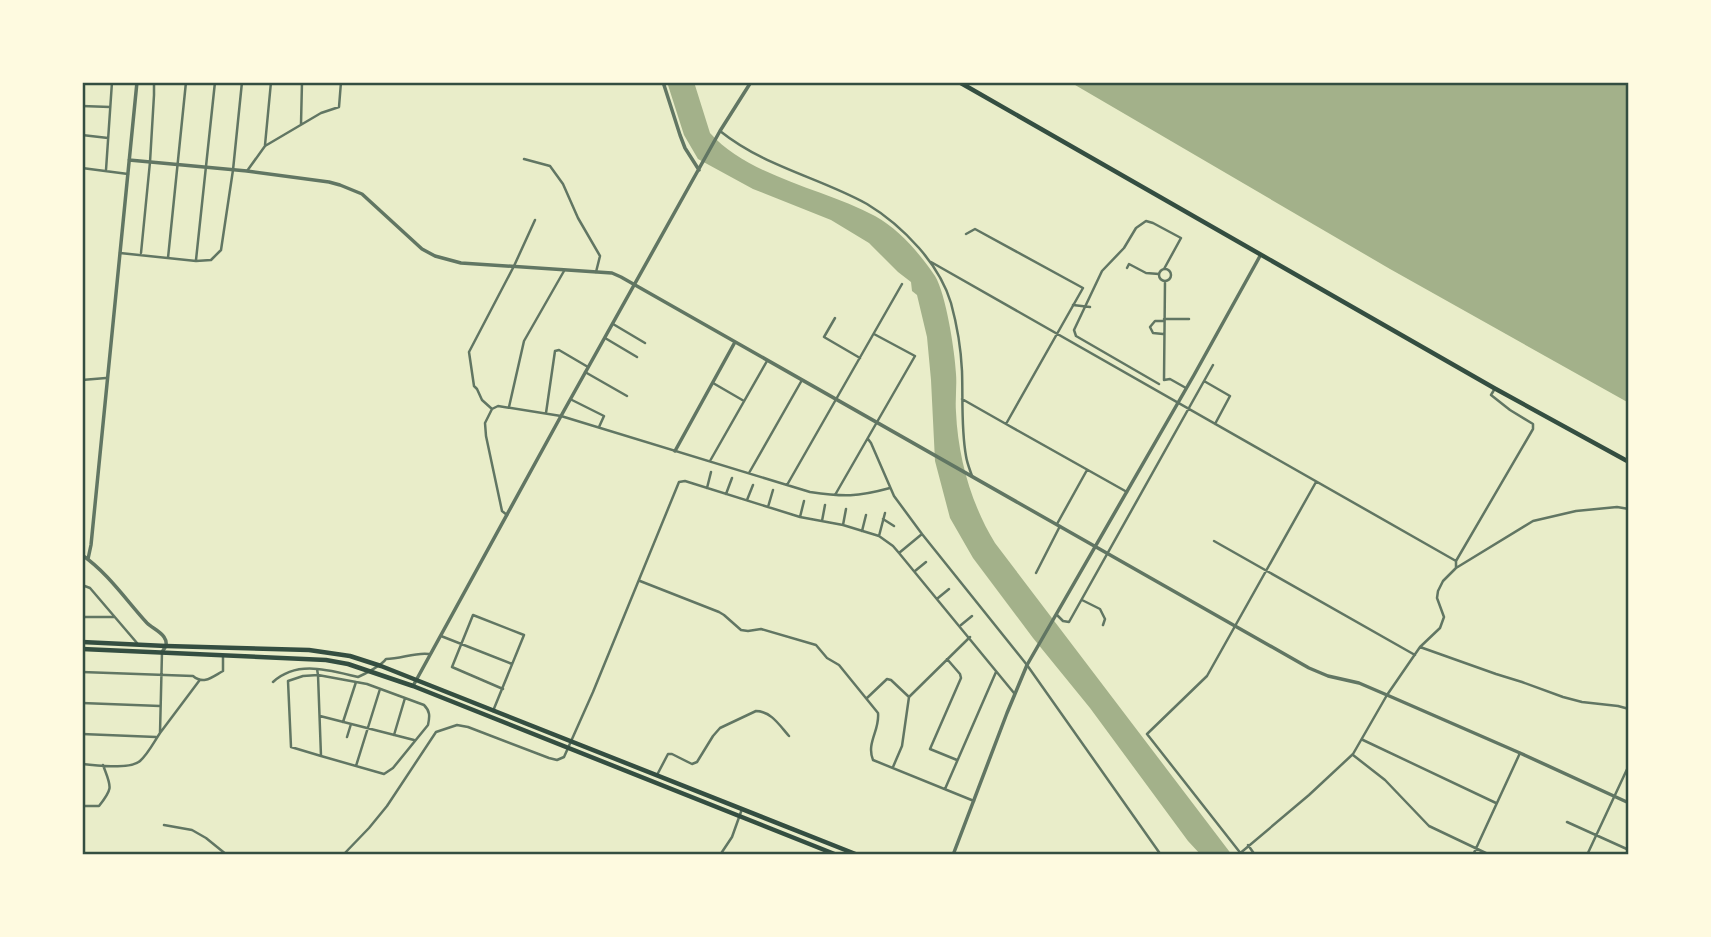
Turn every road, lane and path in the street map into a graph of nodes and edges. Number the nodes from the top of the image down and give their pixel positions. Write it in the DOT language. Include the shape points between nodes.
graph roads {
  1 [pos="113,82"];
  2 [pos="136,82"];
  3 [pos="154,82"];
  4 [pos="186,82"];
  5 [pos="215,82"];
  6 [pos="242,82"];
  7 [pos="271,82"];
  8 [pos="302,82"];
  9 [pos="341,82"];
  10 [pos="663,82"];
  11 [pos="751,82"];
  12 [pos="959,82"];
  13 [pos="82,106"];
  14 [pos="110,107"];
  15 [pos="300,124"];
  16 [pos="720,131"];
  17 [pos="82,135"];
  18 [pos="108,138"];
  19 [pos="265,146"];
  20 [pos="524,159"];
  21 [pos="129,160"];
  22 [pos="150,162"];
  23 [pos="178,165"];
  24 [pos="206,167"];
  25 [pos="82,168"];
  26 [pos="106,170"];
  27 [pos="233,170"];
  28 [pos="699,170"];
  29 [pos="247,171"];
  30 [pos="128,174"];
  31 [pos="535,220"];
  32 [pos="966,234"];
  33 [pos="120,253"];
  34 [pos="141,254"];
  35 [pos="1260,256"];
  36 [pos="168,258"];
  37 [pos="196,261"];
  38 [pos="931,262"];
  39 [pos="514,267"];
  40 [pos="1127,268"];
  41 [pos="1164,269"];
  42 [pos="564,271"];
  43 [pos="596,272"];
  44 [pos="1159,274"];
  45 [pos="1165,281"];
  46 [pos="902,284"];
  47 [pos="634,285"];
  48 [pos="1073,305"];
  49 [pos="1088,307"];
  50 [pos="835,318"];
  51 [pos="1189,319"];
  52 [pos="1164,320"];
  53 [pos="612,324"];
  54 [pos="874,334"];
  55 [pos="1056,334"];
  56 [pos="1164,334"];
  57 [pos="605,338"];
  58 [pos="735,342"];
  59 [pos="645,343"];
  60 [pos="637,356"];
  61 [pos="860,358"];
  62 [pos="768,360"];
  63 [pos="1213,365"];
  64 [pos="588,367"];
  65 [pos="585,372"];
  66 [pos="106,378"];
  67 [pos="82,380"];
  68 [pos="802,380"];
  69 [pos="1164,380"];
  70 [pos="1204,381"];
  71 [pos="713,383"];
  72 [pos="1159,384"];
  73 [pos="1186,388"];
  74 [pos="1494,388"];
  75 [pos="1155,390"];
  76 [pos="627,396"];
  77 [pos="570,399"];
  78 [pos="836,399"];
  79 [pos="962,399"];
  80 [pos="744,401"];
  81 [pos="1178,403"];
  82 [pos="509,407"];
  83 [pos="492,408"];
  84 [pos="1189,409"];
  85 [pos="546,413"];
  86 [pos="561,416"];
  87 [pos="877,422"];
  88 [pos="1006,424"];
  89 [pos="1215,424"];
  90 [pos="599,427"];
  91 [pos="867,439"];
  92 [pos="675,451"];
  93 [pos="710,461"];
  94 [pos="1629,462"];
  95 [pos="1087,470"];
  96 [pos="711,472"];
  97 [pos="749,474"];
  98 [pos="970,475"];
  99 [pos="732,478"];
  100 [pos="1316,481"];
  101 [pos="752,485"];
  102 [pos="787,485"];
  103 [pos="707,488"];
  104 [pos="890,488"];
  105 [pos="773,490"];
  106 [pos="1127,492"];
  107 [pos="726,494"];
  108 [pos="835,495"];
  109 [pos="747,500"];
  110 [pos="804,500"];
  111 [pos="825,505"];
  112 [pos="768,507"];
  113 [pos="846,509"];
  114 [pos="1629,509"];
  115 [pos="885,513"];
  116 [pos="507,515"];
  117 [pos="866,515"];
  118 [pos="800,517"];
  119 [pos="883,519"];
  120 [pos="822,521"];
  121 [pos="843,525"];
  122 [pos="1059,525"];
  123 [pos="894,526"];
  124 [pos="862,531"];
  125 [pos="922,534"];
  126 [pos="879,536"];
  127 [pos="1214,541"];
  128 [pos="1096,546"];
  129 [pos="900,553"];
  130 [pos="1108,553"];
  131 [pos="82,555"];
  132 [pos="88,559"];
  133 [pos="1456,561"];
  134 [pos="926,562"];
  135 [pos="1456,568"];
  136 [pos="1266,570"];
  137 [pos="915,572"];
  138 [pos="1036,573"];
  139 [pos="639,580"];
  140 [pos="82,585"];
  141 [pos="949,589"];
  142 [pos="937,599"];
  143 [pos="1082,600"];
  144 [pos="972,616"];
  145 [pos="82,617"];
  146 [pos="115,617"];
  147 [pos="1056,617"];
  148 [pos="1103,625"];
  149 [pos="1235,625"];
  150 [pos="960,626"];
  151 [pos="441,636"];
  152 [pos="970,637"];
  153 [pos="82,642"];
  154 [pos="461,644"];
  155 [pos="138,645"];
  156 [pos="1420,647"];
  157 [pos="82,649"];
  158 [pos="164,649"];
  159 [pos="223,655"];
  160 [pos="430,655"];
  161 [pos="1415,655"];
  162 [pos="947,659"];
  163 [pos="512,664"];
  164 [pos="1027,665"];
  165 [pos="381,666"];
  166 [pos="317,669"];
  167 [pos="368,670"];
  168 [pos="82,672"];
  169 [pos="996,672"];
  170 [pos="162,675"];
  171 [pos="318,675"];
  172 [pos="199,681"];
  173 [pos="273,682"];
  174 [pos="356,682"];
  175 [pos="415,683"];
  176 [pos="380,689"];
  177 [pos="503,689"];
  178 [pos="1014,694"];
  179 [pos="1387,695"];
  180 [pos="909,697"];
  181 [pos="405,698"];
  182 [pos="867,699"];
  183 [pos="82,703"];
  184 [pos="160,706"];
  185 [pos="1629,709"];
  186 [pos="494,712"];
  187 [pos="320,716"];
  188 [pos="344,722"];
  189 [pos="351,724"];
  190 [pos="368,728"];
  191 [pos="160,733"];
  192 [pos="82,734"];
  193 [pos="394,735"];
  194 [pos="789,736"];
  195 [pos="157,737"];
  196 [pos="347,737"];
  197 [pos="414,740"];
  198 [pos="1362,740"];
  199 [pos="571,741"];
  200 [pos="568,747"];
  201 [pos="1520,753"];
  202 [pos="1353,754"];
  203 [pos="321,756"];
  204 [pos="957,760"];
  205 [pos="82,764"];
  206 [pos="103,765"];
  207 [pos="1629,765"];
  208 [pos="356,766"];
  209 [pos="893,768"];
  210 [pos="657,775"];
  211 [pos="945,789"];
  212 [pos="1614,797"];
  213 [pos="974,801"];
  214 [pos="1496,803"];
  215 [pos="1629,803"];
  216 [pos="82,806"];
  217 [pos="743,809"];
  218 [pos="740,816"];
  219 [pos="1567,822"];
  220 [pos="163,825"];
  221 [pos="1596,835"];
  222 [pos="834,845"];
  223 [pos="1248,845"];
  224 [pos="1476,848"];
  225 [pos="1629,850"];
  226 [pos="833,854"];
  227 [pos="1240,854"];
  228 [pos="227,855"];
  229 [pos="343,855"];
  230 [pos="720,855"];
  231 [pos="858,855"];
  232 [pos="953,855"];
  233 [pos="1161,855"];
  234 [pos="1255,855"];
  235 [pos="1473,855"];
  236 [pos="1490,855"];
  237 [pos="1587,855"];
  1 -- 14 [label="street"];
  2 -- 21 [label="street"];
  3 -- 22 [label="street"];
  4 -- 23 [label="street"];
  5 -- 24 [label="street"];
  6 -- 27 [label="street"];
  7 -- 19 [label="street"];
  8 -- 15 [label="street"];
  9 -- 15 [label="street" via="339,107"];
  10 -- 28 [label="street" via="685,148"];
  11 -- 16 [label="street"];
  12 -- 35 [label="main road"];
  13 -- 14 [label="street"];
  14 -- 18 [label="street"];
  15 -- 19 [label="street"];
  16 -- 28 [label="street"];
  16 -- 38 [label="street" via="750,152 881,213"];
  17 -- 18 [label="street"];
  18 -- 26 [label="street"];
  19 -- 29 [label="street"];
  20 -- 43 [label="street" via="550,166 563,184 600,256"];
  21 -- 22 [label="street"];
  21 -- 30 [label="street"];
  22 -- 23 [label="street"];
  22 -- 34 [label="street"];
  23 -- 24 [label="street"];
  23 -- 36 [label="street"];
  24 -- 27 [label="street"];
  24 -- 37 [label="street"];
  25 -- 26 [label="street"];
  26 -- 30 [label="street"];
  27 -- 29 [label="street"];
  27 -- 37 [label="street" via="221,250 211,260"];
  28 -- 47 [label="street"];
  29 -- 39 [label="street" via="340,185 362,194 435,256"];
  30 -- 33 [label="street"];
  31 -- 39 [label="street"];
  32 -- 48 [label="street" via="975,229 1083,288"];
  33 -- 34 [label="street"];
  33 -- 66 [label="street"];
  34 -- 36 [label="street"];
  35 -- 73 [label="street"];
  35 -- 74 [label="main road"];
  36 -- 37 [label="street"];
  38 -- 55 [label="street"];
  38 -- 79 [label="street" via="951,304"];
  39 -- 42 [label="street"];
  39 -- 83 [label="street" via="469,352 474,386"];
  40 -- 44 [label="street" via="1129,264"];
  41 -- 44 [label="street"];
  41 -- 45 [label="street" via="1172,275"];
  41 -- 49 [label="street" via="1181,238 1146,221 1102,271"];
  42 -- 43 [label="street"];
  42 -- 82 [label="street" via="524,341"];
  43 -- 47 [label="street" via="612,273"];
  44 -- 45 [label="street"];
  45 -- 52 [label="street"];
  46 -- 54 [label="street"];
  47 -- 53 [label="street"];
  47 -- 58 [label="street"];
  48 -- 49 [label="street"];
  48 -- 55 [label="street"];
  49 -- 72 [label="street" via="1075,324 1076,335"];
  50 -- 61 [label="street" via="824,337"];
  51 -- 52 [label="street"];
  52 -- 56 [label="street"];
  52 -- 56 [label="street" via="1150,327 1153,333"];
  53 -- 57 [label="street"];
  53 -- 59 [label="street"];
  54 -- 61 [label="street"];
  54 -- 87 [label="street" via="915,356"];
  55 -- 75 [label="street"];
  55 -- 88 [label="street"];
  56 -- 69 [label="street"];
  57 -- 60 [label="street"];
  57 -- 64 [label="street"];
  58 -- 62 [label="street"];
  58 -- 71 [label="street"];
  61 -- 78 [label="street"];
  62 -- 68 [label="street"];
  62 -- 80 [label="street"];
  63 -- 70 [label="street"];
  64 -- 65 [label="street"];
  64 -- 85 [label="street" via="555,351"];
  65 -- 76 [label="street"];
  65 -- 77 [label="street"];
  66 -- 67 [label="street"];
  66 -- 132 [label="street"];
  68 -- 78 [label="street"];
  68 -- 97 [label="street"];
  69 -- 72 [label="street"];
  69 -- 73 [label="street"];
  70 -- 84 [label="street"];
  70 -- 89 [label="street" via="1230,396"];
  71 -- 80 [label="street"];
  71 -- 92 [label="street"];
  72 -- 75 [label="street"];
  73 -- 81 [label="street"];
  74 -- 94 [label="main road"];
  74 -- 133 [label="street" via="1491,395 1533,424 1533,429"];
  75 -- 81 [label="street"];
  77 -- 86 [label="street"];
  77 -- 90 [label="street" via="604,416"];
  78 -- 87 [label="street"];
  78 -- 102 [label="street"];
  79 -- 88 [label="street"];
  79 -- 98 [label="street"];
  80 -- 93 [label="street"];
  81 -- 84 [label="street"];
  81 -- 106 [label="street"];
  82 -- 83 [label="street"];
  82 -- 85 [label="street"];
  83 -- 116 [label="street" via="485,423 486,436 502,511"];
  84 -- 89 [label="street"];
  84 -- 130 [label="street"];
  85 -- 86 [label="street"];
  86 -- 90 [label="street"];
  86 -- 116 [label="street"];
  87 -- 91 [label="street"];
  87 -- 98 [label="street"];
  88 -- 95 [label="street"];
  89 -- 100 [label="street"];
  90 -- 92 [label="street"];
  91 -- 104 [label="street"];
  91 -- 108 [label="street"];
  92 -- 93 [label="street"];
  93 -- 97 [label="street"];
  95 -- 106 [label="street"];
  95 -- 122 [label="street"];
  96 -- 103 [label="street"];
  97 -- 102 [label="street"];
  98 -- 122 [label="street"];
  99 -- 107 [label="street"];
  100 -- 133 [label="street"];
  100 -- 136 [label="street"];
  101 -- 109 [label="street"];
  102 -- 108 [label="street"];
  103 -- 107 [label="street"];
  103 -- 139 [label="street" via="678,482"];
  104 -- 108 [label="street" via="865,495"];
  104 -- 125 [label="street"];
  105 -- 112 [label="street"];
  106 -- 128 [label="street"];
  107 -- 109 [label="street"];
  109 -- 112 [label="street"];
  110 -- 118 [label="street"];
  111 -- 120 [label="street"];
  112 -- 118 [label="street"];
  113 -- 121 [label="street"];
  114 -- 135 [label="street" via="1576,511 1533,521"];
  115 -- 119 [label="street"];
  116 -- 151 [label="street"];
  117 -- 124 [label="street"];
  118 -- 120 [label="street"];
  119 -- 123 [label="street"];
  119 -- 126 [label="street"];
  120 -- 121 [label="street"];
  121 -- 124 [label="street"];
  122 -- 128 [label="street"];
  122 -- 138 [label="street"];
  124 -- 126 [label="street"];
  125 -- 129 [label="street"];
  125 -- 164 [label="street"];
  126 -- 129 [label="street"];
  127 -- 136 [label="street"];
  128 -- 130 [label="street"];
  128 -- 147 [label="street"];
  129 -- 137 [label="street"];
  130 -- 143 [label="street"];
  130 -- 149 [label="street"];
  131 -- 132 [label="street"];
  132 -- 158 [label="street" via="163,635"];
  133 -- 135 [label="street"];
  134 -- 137 [label="street"];
  135 -- 156 [label="street" via="1438,591 1444,617 1440,628"];
  136 -- 149 [label="street"];
  136 -- 161 [label="street"];
  137 -- 142 [label="street"];
  139 -- 182 [label="street" via="719,612 741,630 761,629 816,645"];
  139 -- 199 [label="street"];
  140 -- 146 [label="street"];
  141 -- 142 [label="street"];
  142 -- 150 [label="street"];
  143 -- 147 [label="street" via="1069,622"];
  143 -- 148 [label="street" via="1100,609"];
  144 -- 150 [label="street"];
  145 -- 146 [label="street"];
  146 -- 155 [label="street"];
  147 -- 164 [label="street"];
  149 -- 179 [label="street" via="1309,668"];
  149 -- 227 [label="street" via="1207,676 1147,734"];
  150 -- 152 [label="street"];
  151 -- 154 [label="street"];
  151 -- 160 [label="street"];
  152 -- 162 [label="street"];
  152 -- 169 [label="street"];
  153 -- 155 [label="main road"];
  154 -- 163 [label="street"];
  154 -- 163 [label="street" via="472,615 524,635"];
  154 -- 177 [label="street" via="452,667"];
  155 -- 158 [label="main road"];
  156 -- 161 [label="street"];
  156 -- 185 [label="street" via="1563,697"];
  157 -- 158 [label="main road"];
  158 -- 159 [label="main road"];
  158 -- 165 [label="main road" via="309,650"];
  158 -- 170 [label="street"];
  159 -- 167 [label="main road" via="326,660"];
  159 -- 172 [label="street" via="223,671"];
  160 -- 165 [label="street" via="386,659"];
  160 -- 175 [label="street"];
  161 -- 179 [label="street"];
  162 -- 180 [label="street"];
  162 -- 204 [label="street" via="961,678 930,749"];
  163 -- 177 [label="street"];
  164 -- 178 [label="street"];
  164 -- 233 [label="street"];
  165 -- 167 [label="street"];
  165 -- 175 [label="main road"];
  166 -- 167 [label="street" via="358,677"];
  166 -- 171 [label="street"];
  166 -- 173 [label="street" via="290,670"];
  167 -- 175 [label="main road"];
  168 -- 170 [label="street"];
  169 -- 178 [label="street"];
  169 -- 204 [label="street"];
  170 -- 172 [label="street" via="193,676"];
  170 -- 184 [label="street"];
  171 -- 174 [label="street"];
  171 -- 187 [label="street"];
  171 -- 203 [label="street" via="288,681 291,747"];
  172 -- 191 [label="street"];
  174 -- 176 [label="street"];
  174 -- 188 [label="street"];
  175 -- 186 [label="main road"];
  175 -- 200 [label="main road"];
  176 -- 181 [label="street"];
  176 -- 190 [label="street"];
  177 -- 186 [label="street"];
  178 -- 213 [label="street"];
  179 -- 198 [label="street"];
  179 -- 201 [label="street"];
  180 -- 182 [label="street" via="887,680"];
  180 -- 209 [label="street" via="902,746"];
  181 -- 193 [label="street"];
  181 -- 197 [label="street" via="424,705 430,717"];
  182 -- 209 [label="street" via="879,720 871,755"];
  183 -- 184 [label="street"];
  184 -- 191 [label="street"];
  186 -- 199 [label="main road"];
  187 -- 188 [label="street"];
  187 -- 203 [label="street"];
  188 -- 189 [label="street"];
  189 -- 190 [label="street"];
  189 -- 196 [label="street"];
  190 -- 193 [label="street"];
  190 -- 208 [label="street"];
  191 -- 195 [label="street"];
  192 -- 195 [label="street"];
  193 -- 197 [label="street"];
  194 -- 210 [label="street" via="768,714 756,711 720,728 692,764 668,754"];
  195 -- 206 [label="street" via="132,766"];
  197 -- 208 [label="street" via="384,774"];
  198 -- 202 [label="street"];
  198 -- 214 [label="street"];
  199 -- 200 [label="street"];
  199 -- 210 [label="main road"];
  200 -- 218 [label="main road"];
  200 -- 229 [label="street" via="557,760 468,727 457,725 436,732 387,806"];
  201 -- 212 [label="street"];
  201 -- 214 [label="street"];
  202 -- 223 [label="street"];
  202 -- 224 [label="street" via="1429,826"];
  203 -- 208 [label="street"];
  204 -- 211 [label="street"];
  205 -- 206 [label="street"];
  206 -- 216 [label="street" via="110,793 99,806"];
  207 -- 212 [label="street"];
  209 -- 211 [label="street"];
  210 -- 217 [label="main road"];
  211 -- 213 [label="street"];
  212 -- 215 [label="street"];
  212 -- 221 [label="street"];
  213 -- 232 [label="street"];
  214 -- 224 [label="street"];
  217 -- 218 [label="street"];
  217 -- 222 [label="main road"];
  218 -- 226 [label="main road"];
  218 -- 230 [label="street"];
  219 -- 221 [label="street"];
  220 -- 228 [label="street" via="192,830"];
  221 -- 225 [label="street"];
  221 -- 237 [label="street"];
  222 -- 226 [label="street"];
  222 -- 231 [label="main road"];
  223 -- 227 [label="street"];
  223 -- 234 [label="street"];
  224 -- 235 [label="street"];
  224 -- 236 [label="street"];
}
